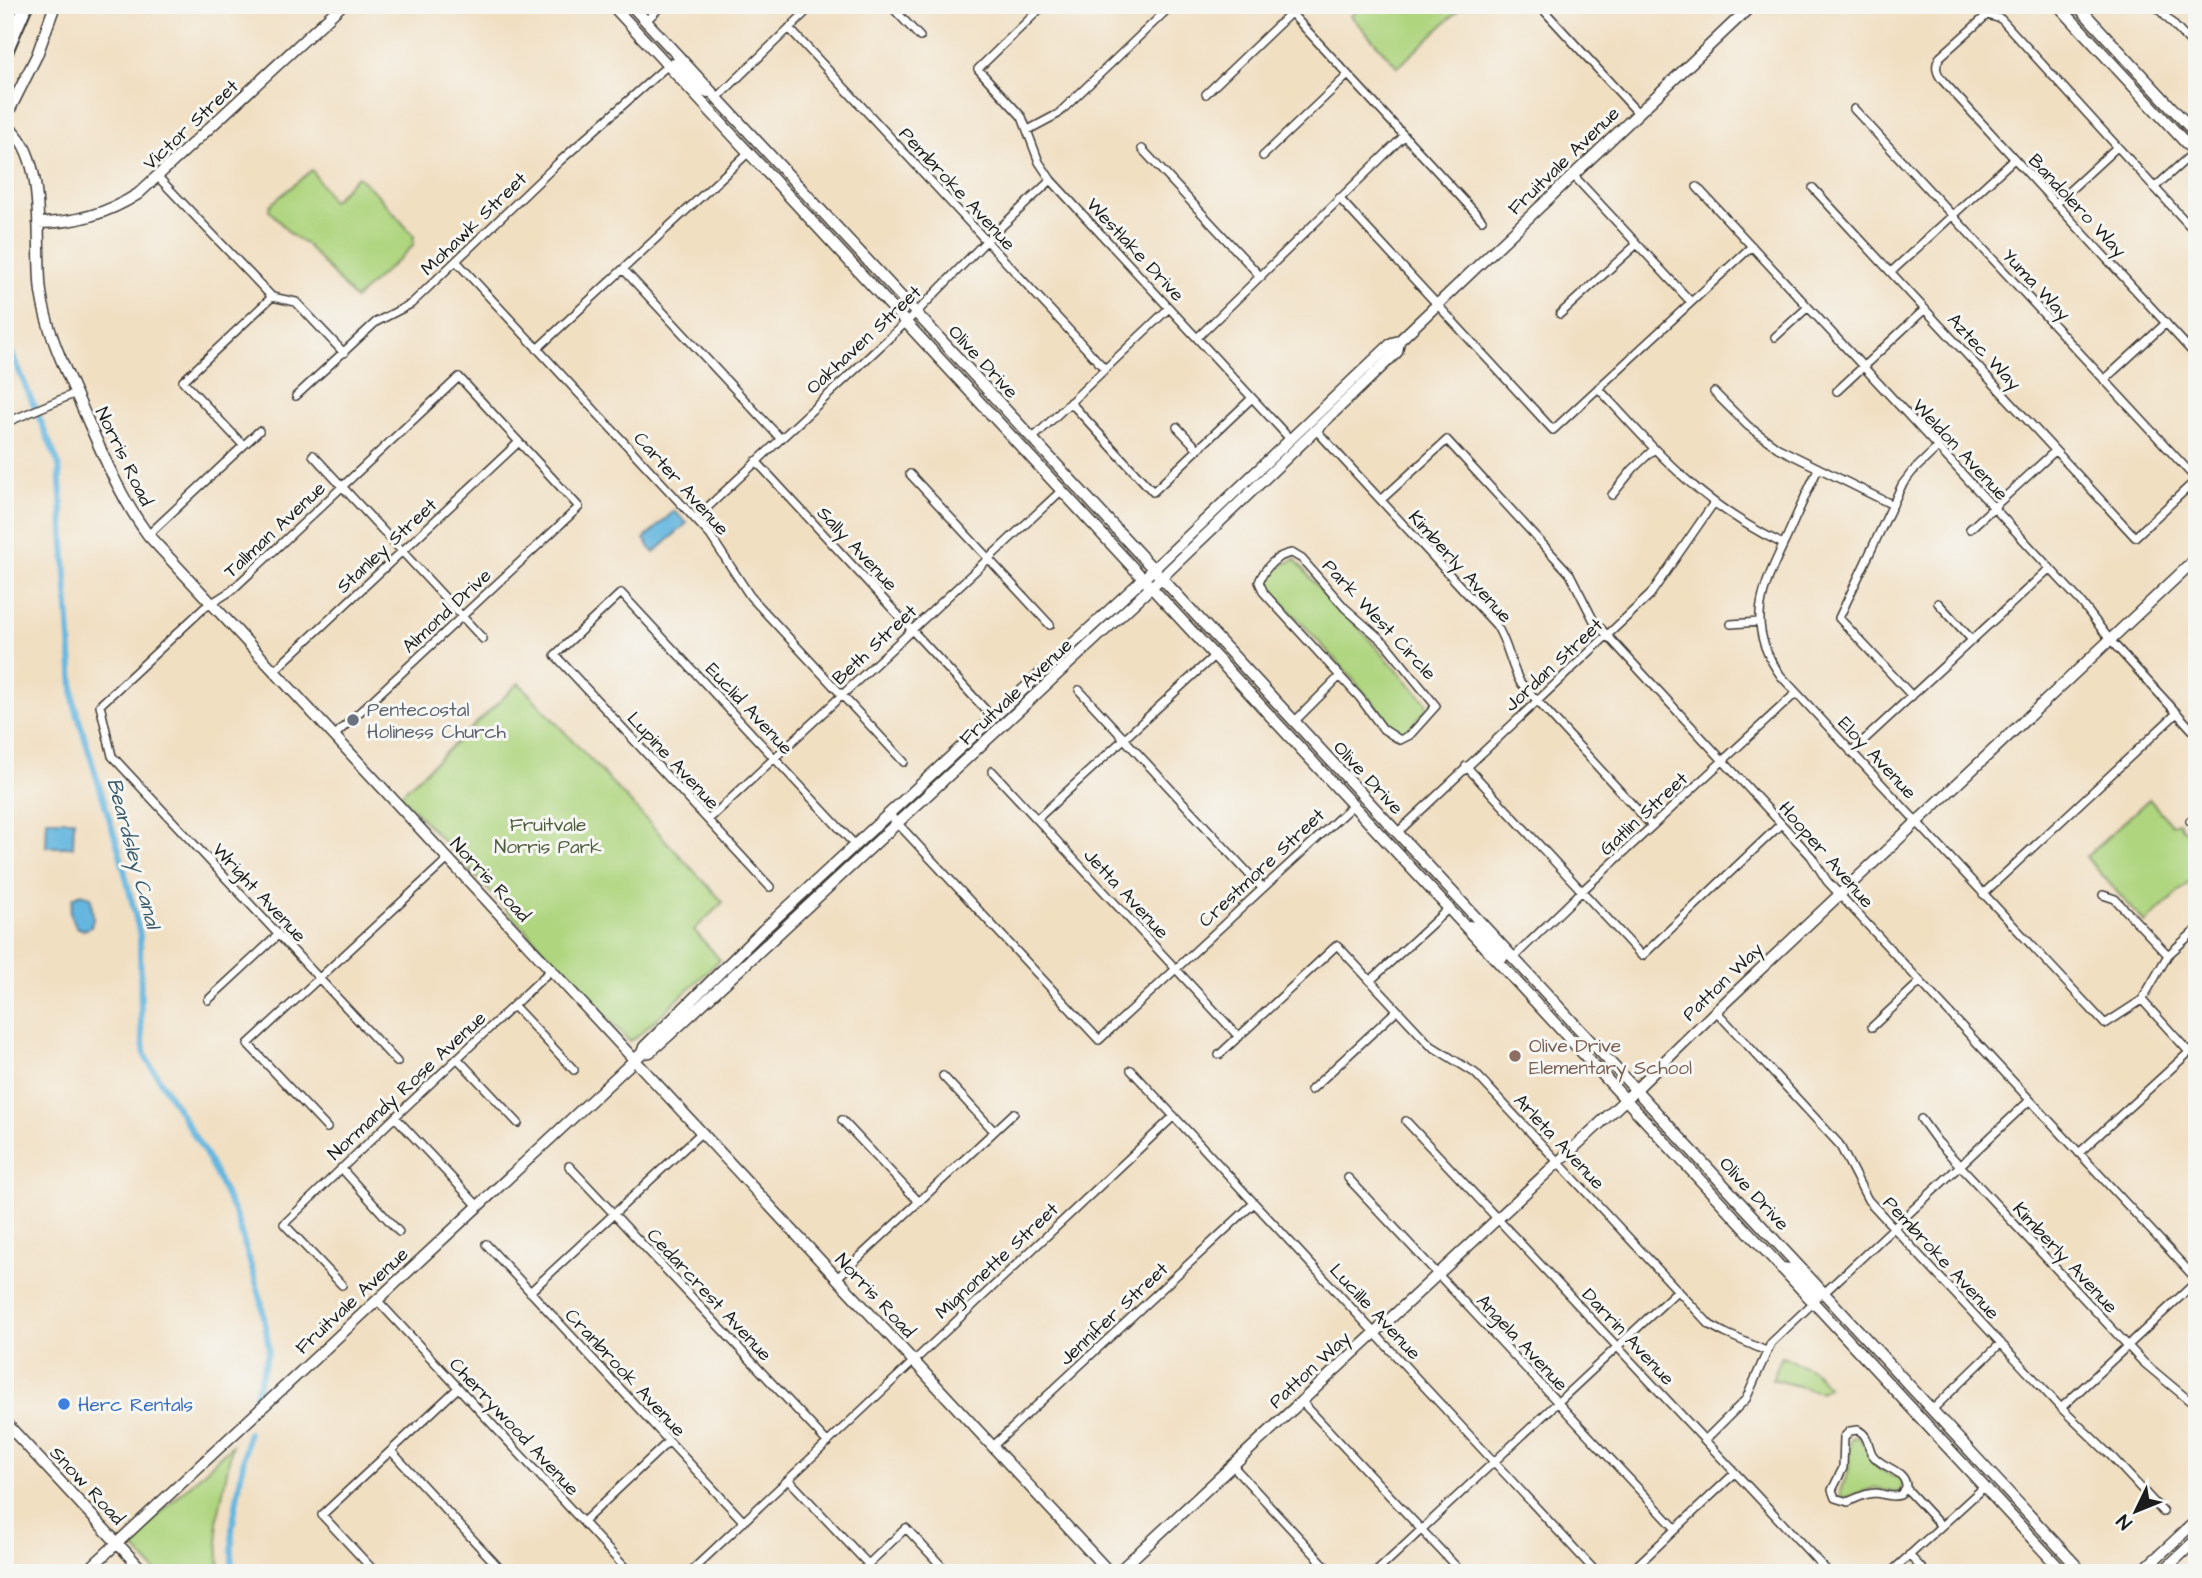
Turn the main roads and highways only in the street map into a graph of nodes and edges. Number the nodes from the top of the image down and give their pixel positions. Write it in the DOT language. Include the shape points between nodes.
graph roads {
  1 [pos="26,5"];
  2 [pos="55,5"];
  3 [pos="342,5"];
  4 [pos="611,5"];
  5 [pos="631,5"];
  6 [pos="1752,5"];
  7 [pos="2057,5"];
  8 [pos="2077,5"];
  9 [pos="5,54"];
  10 [pos="667,66"];
  11 [pos="714,96"];
  12 [pos="5,119"];
  13 [pos="5,125"];
  14 [pos="2197,135"];
  15 [pos="2196,150"];
  16 [pos="38,223"];
  17 [pos="1399,341"];
  18 [pos="1331,400"];
  19 [pos="1316,430"];
  20 [pos="2197,558"];
  21 [pos="1153,569"];
  22 [pos="1161,578"];
  23 [pos="1142,580"];
  24 [pos="1150,589"];
  25 [pos="1254,697"];
  26 [pos="1294,722"];
  27 [pos="1353,805"];
  28 [pos="1397,833"];
  29 [pos="1464,926"];
  30 [pos="741,952"];
  31 [pos="1513,958"];
  32 [pos="750,961"];
  33 [pos="638,1056"];
  34 [pos="1635,1090"];
  35 [pos="1625,1100"];
  36 [pos="1781,1268"];
  37 [pos="1824,1293"];
  38 [pos="1814,1303"];
  39 [pos="1859,1331"];
  40 [pos="1886,1381"];
  41 [pos="1932,1410"];
  42 [pos="5,1422"];
  43 [pos="1984,1487"];
  44 [pos="2026,1511"];
  45 [pos="2197,1520"];
  46 [pos="2197,1539"];
  47 [pos="117,1543"];
  48 [pos="85,1573"];
  49 [pos="145,1573"];
  50 [pos="1110,1573"];
  51 [pos="1117,1573"];
  52 [pos="2064,1573"];
  53 [pos="2083,1573"];
  54 [pos="2140,1573"];
  55 [pos="2161,1573"];
  1 -- 9 [label="highway"];
  2 -- 12 [label="main road" via="37,55"];
  3 -- 16 [label="main road, Victor Street" via="159,177 127,201 99,214"];
  4 -- 10 [label="main road, Olive Drive"];
  5 -- 11 [label="main road, Olive Drive"];
  6 -- 17 [label="main road, Fruitvale Avenue"];
  7 -- 15 [label="main road"];
  8 -- 14 [label="main road"];
  10 -- 11 [label="main road" via="674,64 698,88"];
  10 -- 23 [label="main road, Olive Drive"];
  11 -- 21 [label="main road, Olive Drive"];
  13 -- 16 [label="main road, Norris Road" via="19,136 27,156"];
  16 -- 33 [label="main road, Norris Road" via="39,276 55,345 116,484 148,535 551,970"];
  17 -- 18 [label="main road, Fruitvale Avenue"];
  17 -- 19 [label="main road, Fruitvale Avenue" via="1397,352"];
  18 -- 19 [label="main road"];
  18 -- 21 [label="main road, Fruitvale Avenue"];
  19 -- 22 [label="main road, Fruitvale Avenue"];
  20 -- 34 [label="main road, Patton Way"];
  21 -- 22 [label="main road, Olive Drive"];
  21 -- 23 [label="main road, Fruitvale Avenue"];
  22 -- 24 [label="main road, Fruitvale Avenue"];
  22 -- 26 [label="main road, Olive Drive"];
  23 -- 24 [label="main road, Olive Drive"];
  23 -- 30 [label="main road, Fruitvale Avenue"];
  24 -- 25 [label="main road, Olive Drive"];
  24 -- 32 [label="main road, Fruitvale Avenue"];
  25 -- 26 [label="main road" via="1285,721"];
  25 -- 27 [label="main road, Olive Drive"];
  26 -- 28 [label="main road, Olive Drive"];
  27 -- 28 [label="main road"];
  27 -- 29 [label="main road, Olive Drive"];
  28 -- 31 [label="main road, Olive Drive"];
  29 -- 31 [label="main road" via="1474,927 1506,959"];
  29 -- 35 [label="main road, Olive Drive"];
  30 -- 32 [label="main road"];
  30 -- 33 [label="main road, Fruitvale Avenue"];
  31 -- 34 [label="main road, Olive Drive"];
  32 -- 33 [label="main road, Fruitvale Avenue" via="650,1052"];
  33 -- 47 [label="main road, Fruitvale Avenue"];
  33 -- 50 [label="main road, Norris Road" via="702,1132"];
  34 -- 35 [label="main road, Patton Way"];
  34 -- 37 [label="main road, Olive Drive"];
  35 -- 36 [label="main road, Olive Drive"];
  35 -- 51 [label="main road, Patton Way"];
  36 -- 37 [label="main road" via="1792,1269 1814,1293"];
  36 -- 38 [label="main road, Olive Drive"];
  37 -- 39 [label="main road, Olive Drive"];
  38 -- 39 [label="main road" via="1822,1303"];
  38 -- 40 [label="main road, Olive Drive"];
  39 -- 41 [label="main road, Olive Drive"];
  40 -- 41 [label="main road" via="1922,1409"];
  40 -- 43 [label="main road, Olive Drive"];
  41 -- 44 [label="main road, Olive Drive"];
  42 -- 47 [label="main road, Snow Road"];
  43 -- 44 [label="main road" via="1992,1487"];
  43 -- 52 [label="main road, Olive Drive"];
  44 -- 53 [label="main road, Olive Drive"];
  45 -- 54 [label="main road"];
  46 -- 55 [label="main road"];
  47 -- 48 [label="main road, Fruitvale Avenue"];
  47 -- 49 [label="main road, Snow Road"];
}
